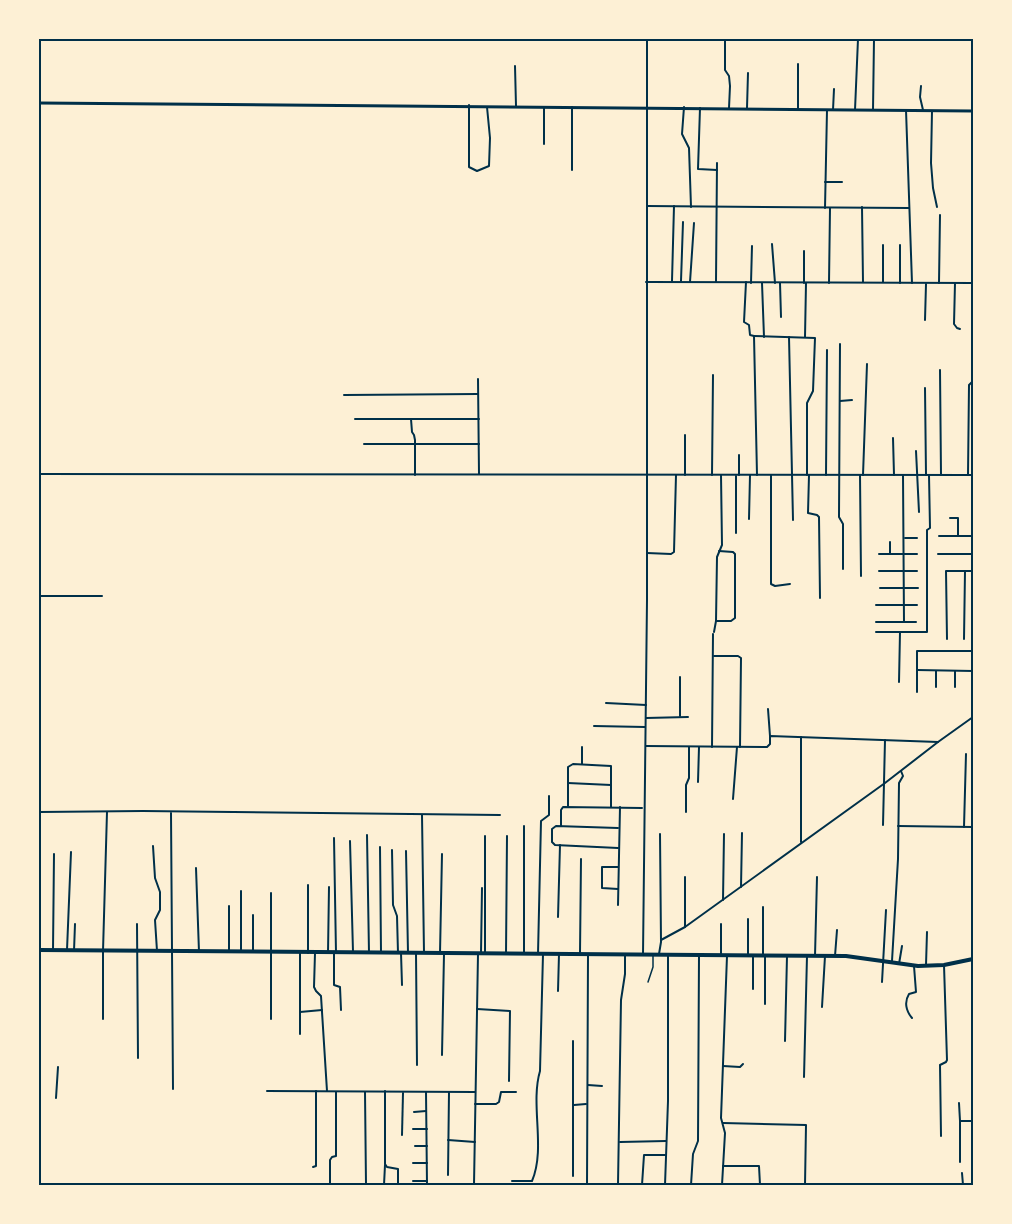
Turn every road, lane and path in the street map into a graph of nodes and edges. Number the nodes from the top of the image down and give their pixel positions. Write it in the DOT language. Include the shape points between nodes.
graph roads {
  1 [pos="647,39"];
  2 [pos="725,39"];
  3 [pos="858,39"];
  4 [pos="874,39"];
  5 [pos="798,64"];
  6 [pos="515,66"];
  7 [pos="748,74"];
  8 [pos="921,86"];
  9 [pos="834,89"];
  10 [pos="39,103"];
  11 [pos="469,105"];
  12 [pos="487,106"];
  13 [pos="516,106"];
  14 [pos="544,106"];
  15 [pos="572,106"];
  16 [pos="648,107"];
  17 [pos="684,107"];
  18 [pos="700,108"];
  19 [pos="729,108"];
  20 [pos="747,108"];
  21 [pos="798,109"];
  22 [pos="827,110"];
  23 [pos="833,110"];
  24 [pos="855,110"];
  25 [pos="873,110"];
  26 [pos="906,110"];
  27 [pos="923,111"];
  28 [pos="932,111"];
  29 [pos="973,111"];
  30 [pos="544,144"];
  31 [pos="717,163"];
  32 [pos="572,170"];
  33 [pos="717,170"];
  34 [pos="825,182"];
  35 [pos="842,182"];
  36 [pos="647,206"];
  37 [pos="674,206"];
  38 [pos="691,207"];
  39 [pos="717,207"];
  40 [pos="862,207"];
  41 [pos="937,207"];
  42 [pos="825,208"];
  43 [pos="830,208"];
  44 [pos="909,208"];
  45 [pos="940,215"];
  46 [pos="683,222"];
  47 [pos="694,223"];
  48 [pos="772,244"];
  49 [pos="883,245"];
  50 [pos="900,245"];
  51 [pos="752,246"];
  52 [pos="804,251"];
  53 [pos="672,281"];
  54 [pos="681,281"];
  55 [pos="646,282"];
  56 [pos="690,282"];
  57 [pos="716,282"];
  58 [pos="746,282"];
  59 [pos="829,282"];
  60 [pos="863,282"];
  61 [pos="883,282"];
  62 [pos="900,282"];
  63 [pos="751,283"];
  64 [pos="762,283"];
  65 [pos="775,283"];
  66 [pos="780,283"];
  67 [pos="805,283"];
  68 [pos="912,283"];
  69 [pos="926,283"];
  70 [pos="939,283"];
  71 [pos="955,283"];
  72 [pos="973,283"];
  73 [pos="781,316"];
  74 [pos="925,320"];
  75 [pos="960,329"];
  76 [pos="754,336"];
  77 [pos="764,337"];
  78 [pos="789,337"];
  79 [pos="805,338"];
  80 [pos="840,345"];
  81 [pos="827,350"];
  82 [pos="867,364"];
  83 [pos="940,370"];
  84 [pos="713,375"];
  85 [pos="478,379"];
  86 [pos="973,381"];
  87 [pos="925,388"];
  88 [pos="478,394"];
  89 [pos="344,395"];
  90 [pos="852,400"];
  91 [pos="840,401"];
  92 [pos="355,419"];
  93 [pos="411,419"];
  94 [pos="478,419"];
  95 [pos="685,435"];
  96 [pos="893,438"];
  97 [pos="364,444"];
  98 [pos="415,444"];
  99 [pos="479,444"];
  100 [pos="916,451"];
  101 [pos="739,455"];
  102 [pos="39,474"];
  103 [pos="478,474"];
  104 [pos="415,475"];
  105 [pos="646,475"];
  106 [pos="676,475"];
  107 [pos="685,475"];
  108 [pos="712,475"];
  109 [pos="721,475"];
  110 [pos="738,475"];
  111 [pos="750,475"];
  112 [pos="757,475"];
  113 [pos="771,475"];
  114 [pos="791,475"];
  115 [pos="808,475"];
  116 [pos="826,475"];
  117 [pos="839,475"];
  118 [pos="861,475"];
  119 [pos="894,475"];
  120 [pos="903,475"];
  121 [pos="918,475"];
  122 [pos="927,475"];
  123 [pos="941,475"];
  124 [pos="968,475"];
  125 [pos="973,475"];
  126 [pos="919,512"];
  127 [pos="950,518"];
  128 [pos="748,519"];
  129 [pos="794,520"];
  130 [pos="736,533"];
  131 [pos="939,536"];
  132 [pos="958,536"];
  133 [pos="973,536"];
  134 [pos="904,538"];
  135 [pos="917,538"];
  136 [pos="890,542"];
  137 [pos="719,551"];
  138 [pos="647,553"];
  139 [pos="879,554"];
  140 [pos="890,554"];
  141 [pos="904,554"];
  142 [pos="916,554"];
  143 [pos="938,554"];
  144 [pos="973,554"];
  145 [pos="843,569"];
  146 [pos="965,571"];
  147 [pos="973,571"];
  148 [pos="879,572"];
  149 [pos="904,572"];
  150 [pos="917,572"];
  151 [pos="861,576"];
  152 [pos="790,584"];
  153 [pos="880,588"];
  154 [pos="904,588"];
  155 [pos="918,588"];
  156 [pos="39,596"];
  157 [pos="102,596"];
  158 [pos="820,598"];
  159 [pos="876,605"];
  160 [pos="904,605"];
  161 [pos="917,605"];
  162 [pos="717,621"];
  163 [pos="876,622"];
  164 [pos="904,622"];
  165 [pos="916,622"];
  166 [pos="876,632"];
  167 [pos="900,632"];
  168 [pos="947,639"];
  169 [pos="964,639"];
  170 [pos="973,651"];
  171 [pos="714,656"];
  172 [pos="917,670"];
  173 [pos="973,670"];
  174 [pos="936,671"];
  175 [pos="955,671"];
  176 [pos="680,677"];
  177 [pos="899,682"];
  178 [pos="936,687"];
  179 [pos="955,687"];
  180 [pos="917,692"];
  181 [pos="606,704"];
  182 [pos="646,705"];
  183 [pos="768,709"];
  184 [pos="680,717"];
  185 [pos="688,717"];
  186 [pos="973,717"];
  187 [pos="646,718"];
  188 [pos="594,726"];
  189 [pos="646,727"];
  190 [pos="770,736"];
  191 [pos="801,737"];
  192 [pos="885,740"];
  193 [pos="938,742"];
  194 [pos="582,747"];
  195 [pos="646,747"];
  196 [pos="689,747"];
  197 [pos="699,747"];
  198 [pos="712,747"];
  199 [pos="738,747"];
  200 [pos="966,754"];
  201 [pos="582,764"];
  202 [pos="902,773"];
  203 [pos="698,782"];
  204 [pos="568,783"];
  205 [pos="885,783"];
  206 [pos="611,785"];
  207 [pos="549,796"];
  208 [pos="733,799"];
  209 [pos="568,806"];
  210 [pos="611,807"];
  211 [pos="620,807"];
  212 [pos="643,808"];
  213 [pos="39,812"];
  214 [pos="107,812"];
  215 [pos="171,812"];
  216 [pos="686,812"];
  217 [pos="422,814"];
  218 [pos="500,815"];
  219 [pos="883,825"];
  220 [pos="524,826"];
  221 [pos="561,826"];
  222 [pos="898,826"];
  223 [pos="964,827"];
  224 [pos="973,827"];
  225 [pos="618,828"];
  226 [pos="742,833"];
  227 [pos="660,834"];
  228 [pos="724,834"];
  229 [pos="367,835"];
  230 [pos="486,836"];
  231 [pos="507,836"];
  232 [pos="334,838"];
  233 [pos="350,841"];
  234 [pos="801,843"];
  235 [pos="560,845"];
  236 [pos="153,846"];
  237 [pos="380,847"];
  238 [pos="618,848"];
  239 [pos="392,850"];
  240 [pos="405,851"];
  241 [pos="71,852"];
  242 [pos="54,854"];
  243 [pos="441,854"];
  244 [pos="581,860"];
  245 [pos="618,867"];
  246 [pos="196,868"];
  247 [pos="686,877"];
  248 [pos="817,877"];
  249 [pos="308,885"];
  250 [pos="329,887"];
  251 [pos="741,887"];
  252 [pos="482,888"];
  253 [pos="618,890"];
  254 [pos="241,891"];
  255 [pos="271,893"];
  256 [pos="723,900"];
  257 [pos="618,905"];
  258 [pos="229,906"];
  259 [pos="763,907"];
  260 [pos="886,910"];
  261 [pos="253,915"];
  262 [pos="558,917"];
  263 [pos="748,919"];
  264 [pos="75,924"];
  265 [pos="137,924"];
  266 [pos="722,924"];
  267 [pos="685,927"];
  268 [pos="837,930"];
  269 [pos="927,932"];
  270 [pos="661,941"];
  271 [pos="902,946"];
  272 [pos="39,950"];
  273 [pos="53,950"];
  274 [pos="67,950"];
  275 [pos="74,951"];
  276 [pos="103,951"];
  277 [pos="137,951"];
  278 [pos="157,951"];
  279 [pos="173,951"];
  280 [pos="199,952"];
  281 [pos="229,952"];
  282 [pos="241,952"];
  283 [pos="252,952"];
  284 [pos="270,952"];
  285 [pos="300,953"];
  286 [pos="308,953"];
  287 [pos="315,953"];
  288 [pos="333,953"];
  289 [pos="353,953"];
  290 [pos="369,953"];
  291 [pos="381,953"];
  292 [pos="399,953"];
  293 [pos="408,953"];
  294 [pos="416,953"];
  295 [pos="424,953"];
  296 [pos="442,954"];
  297 [pos="482,954"];
  298 [pos="506,954"];
  299 [pos="524,954"];
  300 [pos="540,954"];
  301 [pos="559,954"];
  302 [pos="580,954"];
  303 [pos="588,955"];
  304 [pos="625,955"];
  305 [pos="651,955"];
  306 [pos="699,955"];
  307 [pos="668,956"];
  308 [pos="724,956"];
  309 [pos="750,956"];
  310 [pos="764,956"];
  311 [pos="787,956"];
  312 [pos="807,956"];
  313 [pos="814,956"];
  314 [pos="825,956"];
  315 [pos="835,956"];
  316 [pos="973,959"];
  317 [pos="883,960"];
  318 [pos="891,962"];
  319 [pos="899,964"];
  320 [pos="944,965"];
  321 [pos="914,966"];
  322 [pos="926,966"];
  323 [pos="648,982"];
  324 [pos="882,982"];
  325 [pos="402,985"];
  326 [pos="753,989"];
  327 [pos="558,991"];
  328 [pos="765,1004"];
  329 [pos="822,1007"];
  330 [pos="477,1009"];
  331 [pos="322,1010"];
  332 [pos="341,1010"];
  333 [pos="300,1012"];
  334 [pos="912,1018"];
  335 [pos="103,1019"];
  336 [pos="271,1019"];
  337 [pos="300,1034"];
  338 [pos="573,1041"];
  339 [pos="785,1041"];
  340 [pos="441,1056"];
  341 [pos="138,1058"];
  342 [pos="743,1064"];
  343 [pos="417,1065"];
  344 [pos="723,1066"];
  345 [pos="58,1067"];
  346 [pos="804,1077"];
  347 [pos="509,1082"];
  348 [pos="588,1085"];
  349 [pos="602,1086"];
  350 [pos="173,1089"];
  351 [pos="267,1091"];
  352 [pos="316,1091"];
  353 [pos="327,1091"];
  354 [pos="385,1091"];
  355 [pos="336,1092"];
  356 [pos="366,1092"];
  357 [pos="403,1092"];
  358 [pos="426,1092"];
  359 [pos="449,1092"];
  360 [pos="475,1092"];
  361 [pos="516,1092"];
  362 [pos="56,1098"];
  363 [pos="959,1103"];
  364 [pos="475,1104"];
  365 [pos="586,1104"];
  366 [pos="574,1105"];
  367 [pos="426,1111"];
  368 [pos="414,1112"];
  369 [pos="960,1121"];
  370 [pos="973,1121"];
  371 [pos="723,1123"];
  372 [pos="413,1129"];
  373 [pos="427,1129"];
  374 [pos="402,1135"];
  375 [pos="941,1136"];
  376 [pos="448,1140"];
  377 [pos="666,1141"];
  378 [pos="475,1142"];
  379 [pos="619,1142"];
  380 [pos="414,1146"];
  381 [pos="427,1146"];
  382 [pos="666,1155"];
  383 [pos="960,1162"];
  384 [pos="413,1163"];
  385 [pos="427,1163"];
  386 [pos="385,1165"];
  387 [pos="723,1166"];
  388 [pos="313,1167"];
  389 [pos="962,1173"];
  390 [pos="448,1175"];
  391 [pos="573,1176"];
  392 [pos="413,1181"];
  393 [pos="512,1181"];
  394 [pos="427,1183"];
  395 [pos="330,1185"];
  396 [pos="366,1185"];
  397 [pos="384,1185"];
  398 [pos="398,1185"];
  399 [pos="474,1185"];
  400 [pos="586,1185"];
  401 [pos="618,1185"];
  402 [pos="642,1185"];
  403 [pos="665,1185"];
  404 [pos="691,1185"];
  405 [pos="722,1185"];
  406 [pos="760,1185"];
  407 [pos="805,1185"];
  408 [pos="963,1185"];
  1 -- 16 [label="street"];
  2 -- 19 [label="street"];
  3 -- 24 [label="street"];
  4 -- 25 [label="street"];
  5 -- 21 [label="street"];
  6 -- 13 [label="street"];
  7 -- 20 [label="street"];
  8 -- 27 [label="street"];
  9 -- 23 [label="street"];
  10 -- 11 [label="main road"];
  11 -- 12 [label="main road"];
  11 -- 12 [label="street" via="470,167 477,171 489,166"];
  12 -- 13 [label="main road"];
  13 -- 14 [label="main road"];
  14 -- 15 [label="main road"];
  14 -- 30 [label="street"];
  15 -- 16 [label="main road"];
  15 -- 32 [label="street"];
  16 -- 17 [label="main road"];
  16 -- 36 [label="street"];
  17 -- 18 [label="main road"];
  17 -- 38 [label="street" via="682,134 688,148"];
  18 -- 19 [label="main road"];
  18 -- 33 [label="street" via="699,169"];
  19 -- 20 [label="main road"];
  20 -- 21 [label="main road"];
  21 -- 22 [label="main road"];
  22 -- 23 [label="main road"];
  22 -- 34 [label="street"];
  23 -- 24 [label="main road"];
  24 -- 25 [label="main road"];
  25 -- 26 [label="main road"];
  26 -- 27 [label="main road"];
  26 -- 44 [label="street"];
  27 -- 28 [label="main road"];
  28 -- 29 [label="main road"];
  28 -- 41 [label="street" via="931,163"];
  31 -- 33 [label="street"];
  33 -- 39 [label="street"];
  34 -- 35 [label="street"];
  34 -- 42 [label="street"];
  36 -- 37 [label="street"];
  36 -- 55 [label="street"];
  37 -- 38 [label="street"];
  37 -- 53 [label="street"];
  38 -- 39 [label="street"];
  39 -- 42 [label="street"];
  39 -- 57 [label="street"];
  40 -- 43 [label="street"];
  40 -- 44 [label="street"];
  40 -- 60 [label="street"];
  42 -- 43 [label="street"];
  43 -- 59 [label="street"];
  44 -- 68 [label="street"];
  45 -- 70 [label="street"];
  46 -- 54 [label="street"];
  47 -- 56 [label="street"];
  48 -- 65 [label="street"];
  49 -- 61 [label="street"];
  50 -- 62 [label="street"];
  51 -- 63 [label="street"];
  52 -- 67 [label="street"];
  53 -- 54 [label="street"];
  53 -- 55 [label="street"];
  54 -- 56 [label="street"];
  55 -- 105 [label="street"];
  56 -- 57 [label="street"];
  57 -- 58 [label="street"];
  58 -- 63 [label="street"];
  58 -- 76 [label="street" via="744,322"];
  59 -- 60 [label="street"];
  59 -- 67 [label="street"];
  60 -- 61 [label="street"];
  61 -- 62 [label="street"];
  62 -- 68 [label="street"];
  63 -- 64 [label="street"];
  64 -- 65 [label="street"];
  64 -- 77 [label="street"];
  65 -- 66 [label="street"];
  66 -- 67 [label="street"];
  66 -- 73 [label="street"];
  67 -- 79 [label="street"];
  68 -- 69 [label="street"];
  69 -- 70 [label="street"];
  69 -- 74 [label="street"];
  70 -- 71 [label="street"];
  71 -- 72 [label="street"];
  71 -- 75 [label="street" via="954,324"];
  76 -- 77 [label="street"];
  76 -- 112 [label="street"];
  77 -- 78 [label="street"];
  78 -- 79 [label="street"];
  78 -- 114 [label="street"];
  79 -- 115 [label="street" via="815,339 813,394 807,403"];
  80 -- 91 [label="street"];
  81 -- 116 [label="street"];
  82 -- 118 [label="street"];
  83 -- 123 [label="street"];
  84 -- 108 [label="street"];
  85 -- 88 [label="street"];
  86 -- 124 [label="street" via="969,385"];
  87 -- 122 [label="street"];
  88 -- 89 [label="street"];
  88 -- 94 [label="street"];
  90 -- 91 [label="street"];
  91 -- 117 [label="street"];
  92 -- 93 [label="street"];
  93 -- 94 [label="street"];
  93 -- 98 [label="street"];
  94 -- 99 [label="street"];
  95 -- 107 [label="street"];
  96 -- 119 [label="street"];
  97 -- 98 [label="street"];
  98 -- 99 [label="street"];
  98 -- 104 [label="street"];
  99 -- 103 [label="street"];
  100 -- 121 [label="street"];
  101 -- 110 [label="street"];
  102 -- 104 [label="street"];
  103 -- 104 [label="street"];
  103 -- 105 [label="street"];
  105 -- 106 [label="street"];
  105 -- 138 [label="street"];
  106 -- 107 [label="street"];
  106 -- 138 [label="street" via="674,552"];
  107 -- 108 [label="street"];
  108 -- 109 [label="street"];
  109 -- 110 [label="street"];
  109 -- 137 [label="street"];
  110 -- 111 [label="street"];
  110 -- 130 [label="street"];
  111 -- 112 [label="street"];
  111 -- 128 [label="street"];
  112 -- 113 [label="street"];
  113 -- 114 [label="street"];
  113 -- 152 [label="street" via="771,584"];
  114 -- 115 [label="street"];
  114 -- 129 [label="street"];
  115 -- 116 [label="street"];
  115 -- 158 [label="street" via="808,513 819,517"];
  116 -- 117 [label="street"];
  117 -- 118 [label="street"];
  117 -- 145 [label="street"];
  118 -- 119 [label="street"];
  118 -- 151 [label="street"];
  119 -- 120 [label="street"];
  120 -- 121 [label="street"];
  120 -- 134 [label="street"];
  121 -- 122 [label="street"];
  121 -- 126 [label="street"];
  122 -- 123 [label="street"];
  122 -- 167 [label="street" via="927,632"];
  123 -- 124 [label="street"];
  124 -- 125 [label="street"];
  127 -- 132 [label="street" via="958,518"];
  131 -- 132 [label="street"];
  132 -- 133 [label="street"];
  134 -- 135 [label="street"];
  134 -- 141 [label="street"];
  136 -- 140 [label="street"];
  137 -- 162 [label="street"];
  137 -- 162 [label="street" via="735,554 735,618"];
  138 -- 182 [label="street"];
  139 -- 140 [label="street"];
  140 -- 141 [label="street"];
  141 -- 142 [label="street"];
  141 -- 149 [label="street"];
  143 -- 144 [label="street"];
  146 -- 147 [label="street"];
  146 -- 168 [label="street" via="946,571"];
  146 -- 169 [label="street"];
  148 -- 149 [label="street"];
  149 -- 150 [label="street"];
  149 -- 154 [label="street"];
  153 -- 154 [label="street"];
  154 -- 155 [label="street"];
  154 -- 160 [label="street"];
  156 -- 157 [label="street"];
  159 -- 160 [label="street"];
  160 -- 161 [label="street"];
  160 -- 164 [label="street"];
  162 -- 171 [label="street" via="712,638"];
  163 -- 164 [label="street"];
  164 -- 165 [label="street"];
  166 -- 167 [label="street"];
  167 -- 177 [label="street"];
  170 -- 172 [label="street" via="917,651"];
  171 -- 198 [label="street"];
  171 -- 199 [label="street" via="741,658"];
  172 -- 174 [label="street"];
  172 -- 180 [label="street"];
  173 -- 175 [label="street"];
  174 -- 175 [label="street"];
  174 -- 178 [label="street"];
  175 -- 179 [label="street"];
  176 -- 184 [label="street"];
  181 -- 182 [label="street"];
  182 -- 187 [label="street"];
  183 -- 190 [label="street"];
  184 -- 185 [label="street"];
  184 -- 187 [label="street"];
  186 -- 193 [label="street"];
  187 -- 189 [label="street"];
  188 -- 189 [label="street"];
  189 -- 195 [label="street"];
  190 -- 191 [label="street"];
  190 -- 199 [label="street" via="768,747"];
  191 -- 192 [label="street"];
  191 -- 234 [label="street"];
  192 -- 193 [label="street"];
  192 -- 205 [label="street"];
  193 -- 202 [label="street"];
  194 -- 201 [label="street"];
  195 -- 196 [label="street"];
  195 -- 212 [label="street"];
  196 -- 197 [label="street"];
  196 -- 216 [label="street"];
  197 -- 198 [label="street"];
  197 -- 203 [label="street"];
  198 -- 199 [label="street"];
  199 -- 208 [label="street"];
  200 -- 223 [label="street"];
  201 -- 204 [label="street" via="569,765"];
  201 -- 206 [label="street" via="611,766"];
  202 -- 205 [label="street"];
  202 -- 222 [label="street"];
  204 -- 206 [label="street"];
  204 -- 209 [label="street"];
  205 -- 219 [label="street"];
  205 -- 234 [label="street"];
  206 -- 210 [label="street"];
  207 -- 300 [label="street" via="549,816 541,821"];
  209 -- 210 [label="street"];
  209 -- 221 [label="street" via="561,810"];
  210 -- 211 [label="street"];
  211 -- 212 [label="street"];
  211 -- 225 [label="street"];
  212 -- 305 [label="street"];
  213 -- 214 [label="street"];
  214 -- 215 [label="street"];
  214 -- 276 [label="street"];
  215 -- 217 [label="street"];
  215 -- 279 [label="street"];
  217 -- 218 [label="street"];
  217 -- 295 [label="street"];
  220 -- 299 [label="street"];
  221 -- 225 [label="street"];
  221 -- 235 [label="street" via="552,830 553,843"];
  222 -- 223 [label="street"];
  222 -- 318 [label="street"];
  223 -- 224 [label="street"];
  225 -- 238 [label="street"];
  226 -- 251 [label="street"];
  227 -- 270 [label="street"];
  228 -- 256 [label="street"];
  229 -- 290 [label="street"];
  230 -- 297 [label="street"];
  231 -- 298 [label="street"];
  232 -- 288 [label="street"];
  233 -- 289 [label="street"];
  234 -- 251 [label="street"];
  235 -- 238 [label="street"];
  235 -- 262 [label="street"];
  236 -- 278 [label="street" via="160,892 160,910 155,919"];
  237 -- 291 [label="street"];
  238 -- 245 [label="street"];
  239 -- 292 [label="street"];
  240 -- 293 [label="street"];
  241 -- 274 [label="street"];
  242 -- 273 [label="street"];
  243 -- 296 [label="street"];
  244 -- 302 [label="street"];
  245 -- 253 [label="street"];
  245 -- 253 [label="street" via="602,867 602,888"];
  246 -- 280 [label="street"];
  247 -- 267 [label="street"];
  248 -- 313 [label="street"];
  249 -- 286 [label="street"];
  250 -- 288 [label="street"];
  251 -- 256 [label="street"];
  252 -- 297 [label="street"];
  253 -- 257 [label="street"];
  254 -- 282 [label="street"];
  255 -- 284 [label="street"];
  256 -- 267 [label="street"];
  258 -- 281 [label="street"];
  259 -- 310 [label="street"];
  260 -- 317 [label="street"];
  261 -- 283 [label="street"];
  263 -- 309 [label="street"];
  264 -- 275 [label="street"];
  265 -- 277 [label="street"];
  266 -- 308 [label="street"];
  267 -- 270 [label="street"];
  268 -- 315 [label="street"];
  269 -- 322 [label="street"];
  270 -- 305 [label="street"];
  271 -- 319 [label="street"];
  272 -- 273 [label="highway"];
  273 -- 274 [label="highway"];
  274 -- 275 [label="highway"];
  275 -- 276 [label="highway"];
  276 -- 277 [label="highway"];
  276 -- 335 [label="street"];
  277 -- 278 [label="highway"];
  277 -- 341 [label="street"];
  278 -- 279 [label="highway"];
  279 -- 280 [label="highway"];
  279 -- 350 [label="street"];
  280 -- 281 [label="highway"];
  281 -- 282 [label="highway"];
  282 -- 283 [label="highway"];
  283 -- 284 [label="highway"];
  284 -- 285 [label="highway"];
  284 -- 336 [label="street"];
  285 -- 286 [label="highway"];
  285 -- 333 [label="street"];
  286 -- 287 [label="highway"];
  287 -- 288 [label="highway"];
  287 -- 331 [label="street" via="315,989 321,996"];
  288 -- 289 [label="highway"];
  288 -- 332 [label="street" via="334,985 340,987"];
  289 -- 290 [label="highway"];
  290 -- 291 [label="highway"];
  291 -- 292 [label="highway"];
  292 -- 293 [label="highway"];
  292 -- 325 [label="street"];
  293 -- 294 [label="highway"];
  294 -- 295 [label="highway"];
  294 -- 343 [label="street"];
  295 -- 296 [label="highway"];
  296 -- 297 [label="highway"];
  296 -- 340 [label="street"];
  297 -- 298 [label="highway"];
  297 -- 330 [label="street"];
  298 -- 299 [label="highway"];
  299 -- 300 [label="highway"];
  300 -- 301 [label="highway"];
  300 -- 393 [label="street" via="540,1071 533,1178"];
  301 -- 302 [label="highway"];
  301 -- 327 [label="street"];
  302 -- 303 [label="highway"];
  303 -- 304 [label="highway"];
  303 -- 348 [label="street"];
  304 -- 305 [label="highway"];
  304 -- 379 [label="street"];
  305 -- 307 [label="highway"];
  305 -- 323 [label="lane" via="653,968"];
  306 -- 307 [label="highway"];
  306 -- 308 [label="highway"];
  306 -- 404 [label="street" via="698,1141"];
  307 -- 377 [label="street"];
  308 -- 309 [label="highway"];
  308 -- 344 [label="street"];
  309 -- 310 [label="highway"];
  309 -- 326 [label="street"];
  310 -- 311 [label="highway"];
  310 -- 328 [label="street"];
  311 -- 312 [label="highway"];
  311 -- 339 [label="street"];
  312 -- 313 [label="highway"];
  312 -- 346 [label="street"];
  313 -- 314 [label="highway"];
  314 -- 315 [label="highway"];
  314 -- 329 [label="street"];
  315 -- 317 [label="highway"];
  316 -- 320 [label="highway"];
  317 -- 318 [label="highway"];
  317 -- 324 [label="street"];
  318 -- 319 [label="highway"];
  319 -- 321 [label="highway"];
  320 -- 322 [label="highway"];
  320 -- 375 [label="street" via="947,1060 940,1065"];
  321 -- 322 [label="highway"];
  321 -- 334 [label="street" via="916,992 907,999 907,1011"];
  330 -- 347 [label="street" via="510,1011"];
  330 -- 360 [label="street"];
  331 -- 333 [label="street"];
  331 -- 353 [label="street"];
  333 -- 337 [label="street"];
  338 -- 366 [label="street"];
  342 -- 344 [label="street"];
  344 -- 371 [label="street"];
  345 -- 362 [label="street"];
  348 -- 349 [label="street"];
  348 -- 365 [label="street"];
  351 -- 352 [label="street"];
  352 -- 353 [label="street"];
  352 -- 388 [label="street"];
  353 -- 355 [label="street"];
  354 -- 356 [label="street"];
  354 -- 357 [label="street"];
  354 -- 386 [label="street"];
  355 -- 356 [label="street"];
  355 -- 395 [label="street" via="336,1156 331,1158"];
  356 -- 396 [label="street"];
  357 -- 358 [label="street"];
  357 -- 374 [label="street"];
  358 -- 359 [label="street"];
  358 -- 367 [label="street"];
  359 -- 360 [label="street"];
  359 -- 376 [label="street"];
  360 -- 364 [label="street"];
  361 -- 364 [label="street" via="501,1092 497,1104"];
  363 -- 369 [label="street"];
  364 -- 378 [label="street"];
  365 -- 366 [label="street"];
  365 -- 400 [label="street"];
  366 -- 391 [label="street"];
  367 -- 368 [label="street"];
  367 -- 373 [label="street"];
  369 -- 370 [label="street"];
  369 -- 383 [label="street"];
  371 -- 387 [label="street"];
  371 -- 407 [label="street" via="806,1125"];
  372 -- 373 [label="street"];
  373 -- 381 [label="street"];
  376 -- 378 [label="street"];
  376 -- 390 [label="street"];
  377 -- 379 [label="street"];
  377 -- 382 [label="street"];
  378 -- 399 [label="street"];
  379 -- 401 [label="street"];
  380 -- 381 [label="street"];
  381 -- 385 [label="street"];
  382 -- 402 [label="street" via="644,1155"];
  382 -- 403 [label="street"];
  384 -- 385 [label="street"];
  385 -- 394 [label="street"];
  386 -- 397 [label="street"];
  386 -- 398 [label="street" via="398,1169"];
  387 -- 405 [label="street"];
  387 -- 406 [label="street" via="760,1167"];
  389 -- 408 [label="street"];
  392 -- 394 [label="street"];
}
